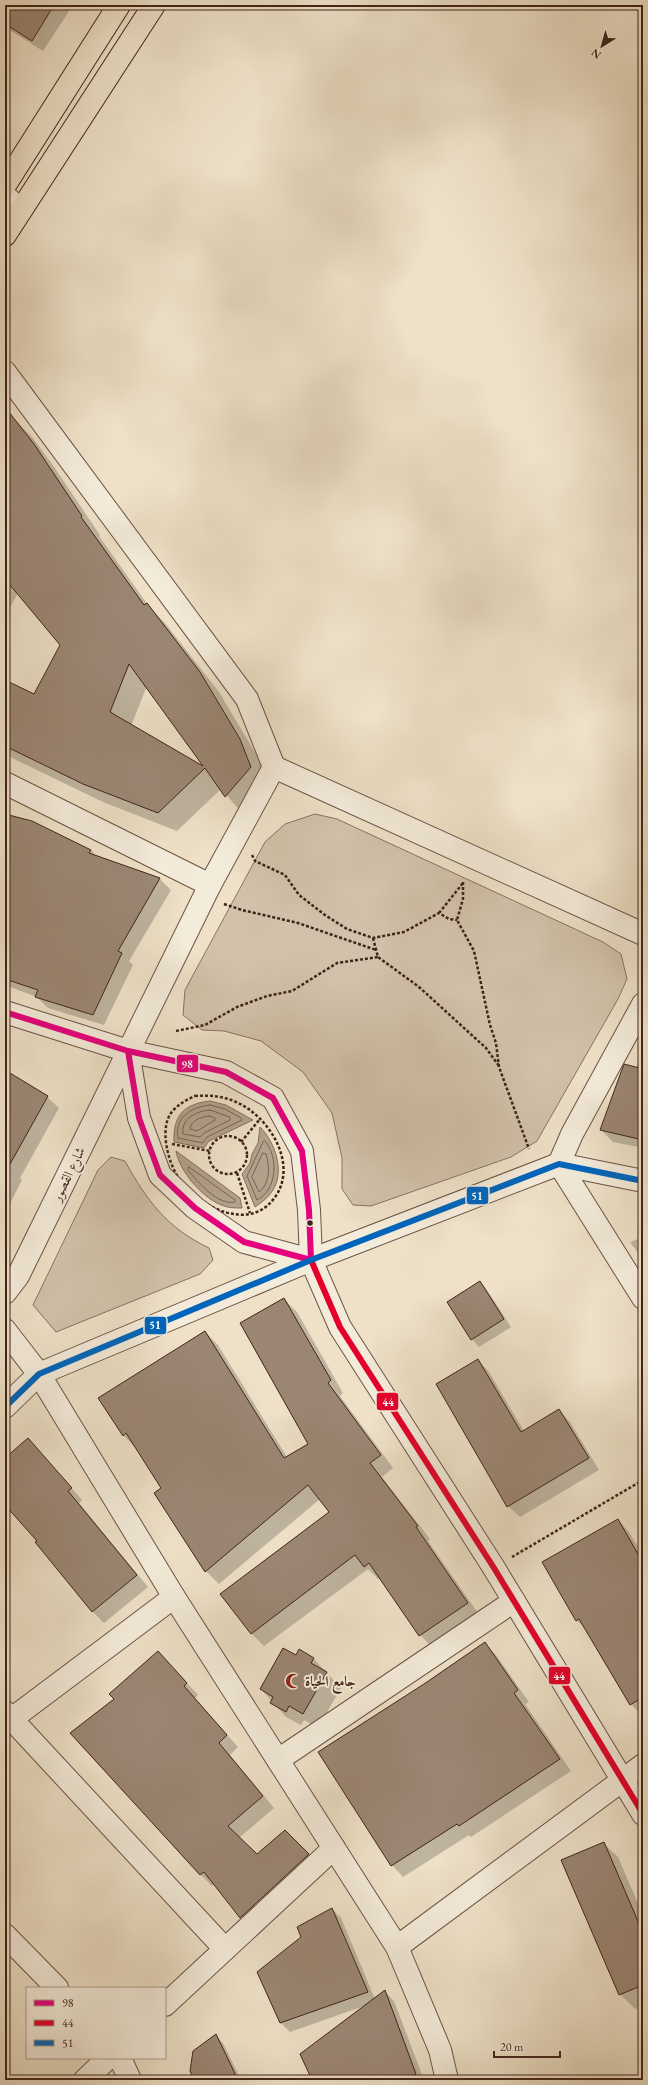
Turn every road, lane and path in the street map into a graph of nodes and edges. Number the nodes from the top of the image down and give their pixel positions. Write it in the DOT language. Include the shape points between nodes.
graph roads {
  1 [pos="119,5"];
  2 [pos="154,5"];
  3 [pos="5,185"];
  4 [pos="13,203"];
  5 [pos="5,236"];
  6 [pos="5,372"];
  7 [pos="274,766"];
  8 [pos="5,783"];
  9 [pos="252,855"];
  10 [pos="210,885"];
  11 [pos="223,904"];
  12 [pos="439,913"];
  13 [pos="457,920"];
  14 [pos="643,934"];
  15 [pos="373,938"];
  16 [pos="376,950"];
  17 [pos="378,957"];
  18 [pos="643,1004"];
  19 [pos="5,1012"];
  20 [pos="176,1031"];
  21 [pos="128,1052"];
  22 [pos="499,1067"];
  23 [pos="260,1118"];
  24 [pos="241,1142"];
  25 [pos="166,1143"];
  26 [pos="529,1149"];
  27 [pos="210,1151"];
  28 [pos="559,1164"];
  29 [pos="237,1173"];
  30 [pos="643,1181"];
  31 [pos="250,1213"];
  32 [pos="311,1260"];
  33 [pos="5,1293"];
  34 [pos="643,1298"];
  35 [pos="5,1330"];
  36 [pos="39,1374"];
  37 [pos="5,1407"];
  38 [pos="643,1480"];
  39 [pos="494,1568"];
  40 [pos="174,1597"];
  41 [pos="514,1601"];
  42 [pos="7,1718"];
  43 [pos="278,1760"];
  44 [pos="643,1765"];
  45 [pos="622,1780"];
  46 [pos="643,1814"];
  47 [pos="334,1848"];
  48 [pos="5,1935"];
  49 [pos="397,1947"];
  50 [pos="225,1949"];
  51 [pos="56,1987"];
  52 [pos="166,2004"];
  53 [pos="107,2059"];
  54 [pos="120,2059"];
  55 [pos="85,2080"];
  56 [pos="130,2080"];
  57 [pos="447,2080"];
  1 -- 3 [label="main road"];
  2 -- 4 [label="main road"];
  4 -- 5 [label="main road"];
  6 -- 7 [label="street" via="247,700"];
  7 -- 10 [label="street, شارع القصور"];
  7 -- 14 [label="street"];
  8 -- 10 [label="street"];
  9 -- 15 [label="path" via="255,860 285,875 299,895 325,915 347,929"];
  10 -- 21 [label="street, شارع القصور"];
  11 -- 16 [label="path" via="298,923"];
  12 -- 13 [label="path"];
  12 -- 13 [label="path" via="463,882 463,899"];
  12 -- 15 [label="path" via="404,932"];
  13 -- 22 [label="path" via="474,951 496,1042"];
  15 -- 16 [label="path"];
  16 -- 17 [label="path"];
  17 -- 20 [label="path" via="337,963 292,991 267,996 237,1007 205,1025"];
  17 -- 22 [label="path" via="419,987 486,1048"];
  18 -- 28 [label="street" via="572,1134"];
  19 -- 21 [label="street"];
  21 -- 32 [label="street" via="139,1118 160,1176 195,1208 244,1242"];
  21 -- 32 [label="street" via="226,1072 273,1098 302,1151 309,1210"];
  21 -- 33 [label="street, شارع القصور" via="18,1276"];
  22 -- 26 [label="path"];
  23 -- 24 [label="path"];
  23 -- 25 [label="path" via="237,1102 216,1096 195,1096 185,1100 170,1114 166,1128"];
  23 -- 31 [label="path" via="273,1134 280,1149 284,1169 276,1197 263,1210"];
  24 -- 27 [label="path" via="229,1136 219,1138"];
  24 -- 29 [label="path" via="246,1146 248,1156 244,1166"];
  25 -- 27 [label="path"];
  25 -- 31 [label="path" via="174,1170 188,1191 208,1205 226,1213"];
  27 -- 29 [label="path" via="211,1164 218,1171 227,1174"];
  28 -- 30 [label="street"];
  28 -- 32 [label="street"];
  28 -- 34 [label="street"];
  29 -- 31 [label="path"];
  32 -- 36 [label="street"];
  32 -- 39 [label="street" via="340,1327"];
  35 -- 36 [label="street"];
  36 -- 37 [label="street"];
  36 -- 40 [label="street"];
  38 -- 39 [label="path"];
  39 -- 41 [label="street"];
  40 -- 42 [label="street"];
  40 -- 43 [label="street"];
  41 -- 43 [label="street"];
  41 -- 45 [label="street"];
  42 -- 50 [label="street"];
  43 -- 47 [label="street"];
  44 -- 45 [label="street"];
  45 -- 46 [label="street"];
  45 -- 49 [label="street"];
  47 -- 49 [label="street"];
  47 -- 50 [label="street"];
  48 -- 51 [label="street"];
  49 -- 57 [label="street" via="440,2050"];
  50 -- 52 [label="street"];
  53 -- 55 [label="street"];
  54 -- 56 [label="street"];
}
